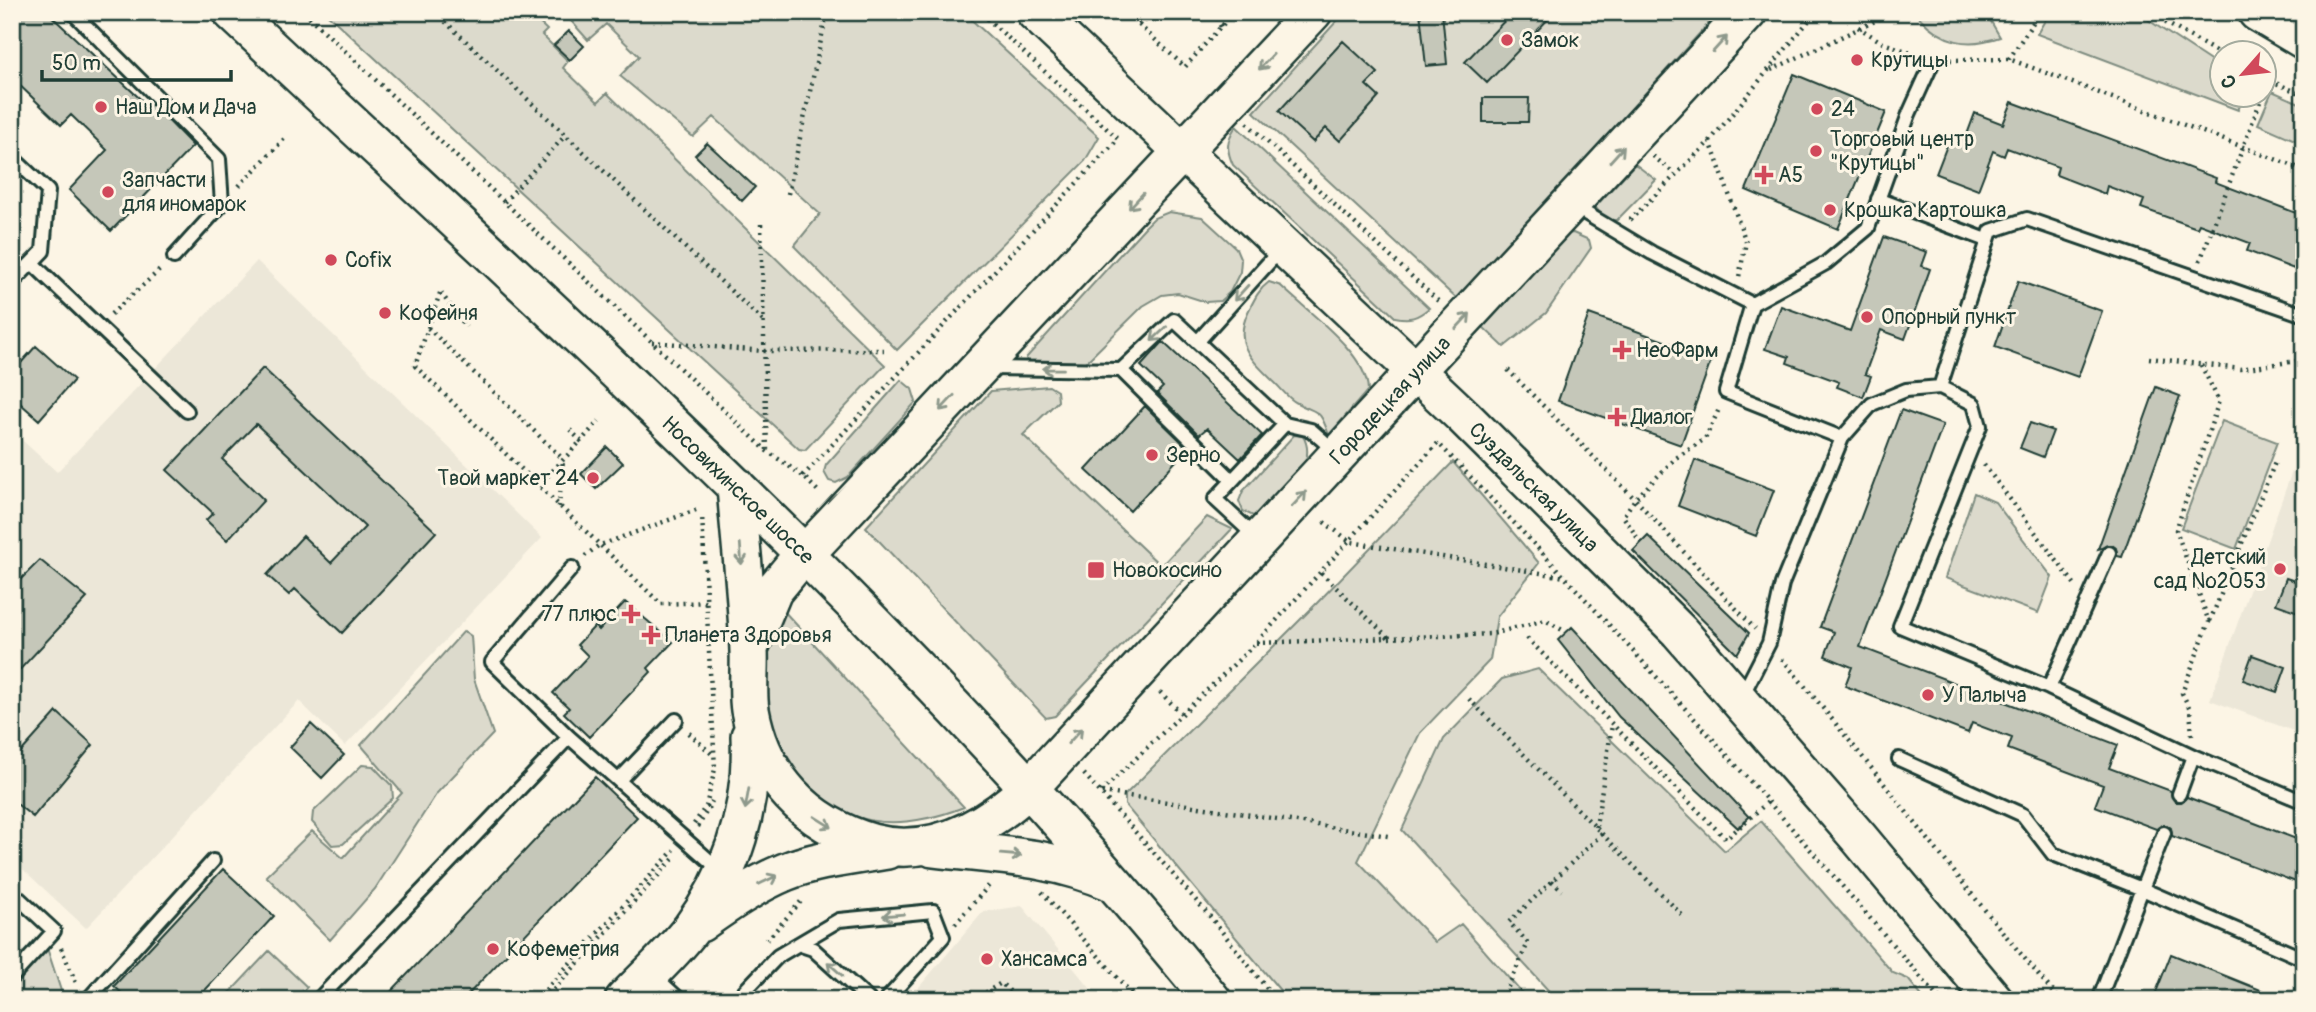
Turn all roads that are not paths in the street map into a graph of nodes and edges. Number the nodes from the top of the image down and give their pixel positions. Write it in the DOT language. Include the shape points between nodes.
graph roads {
  1 [pos="72,12"];
  2 [pos="232,12"];
  3 [pos="1035,12"];
  4 [pos="1313,12"];
  5 [pos="1748,12"];
  6 [pos="2257,12"];
  7 [pos="2304,40"];
  8 [pos="1933,61"];
  9 [pos="1183,151"];
  10 [pos="12,157"];
  11 [pos="1878,199"];
  12 [pos="1571,205"];
  13 [pos="1987,240"];
  14 [pos="1283,246"];
  15 [pos="174,257"];
  16 [pos="32,263"];
  17 [pos="12,283"];
  18 [pos="1752,304"];
  19 [pos="2304,315"];
  20 [pos="1199,341"];
  21 [pos="980,368"];
  22 [pos="1121,370"];
  23 [pos="1416,371"];
  24 [pos="1940,387"];
  25 [pos="187,411"];
  26 [pos="1285,424"];
  27 [pos="1842,438"];
  28 [pos="1339,455"];
  29 [pos="1232,480"];
  30 [pos="736,486"];
  31 [pos="1260,541"];
  32 [pos="2109,553"];
  33 [pos="805,554"];
  34 [pos="572,568"];
  35 [pos="749,651"];
  36 [pos="2049,688"];
  37 [pos="1741,700"];
  38 [pos="750,707"];
  39 [pos="676,720"];
  40 [pos="569,737"];
  41 [pos="2193,756"];
  42 [pos="1899,759"];
  43 [pos="619,780"];
  44 [pos="1030,787"];
  45 [pos="2179,794"];
  46 [pos="2304,802"];
  47 [pos="2164,832"];
  48 [pos="909,847"];
  49 [pos="213,861"];
  50 [pos="723,873"];
  51 [pos="1119,886"];
  52 [pos="2142,889"];
  53 [pos="12,892"];
  54 [pos="690,930"];
  55 [pos="798,944"];
  56 [pos="2304,959"];
  57 [pos="12,977"];
  58 [pos="643,989"];
  59 [pos="93,1000"];
  60 [pos="318,1000"];
  61 [pos="680,1000"];
  62 [pos="736,1000"];
  63 [pos="869,1000"];
  64 [pos="886,1000"];
  65 [pos="1212,1000"];
  66 [pos="1994,1000"];
  67 [pos="2099,1000"];
  1 -- 15 [label="lane" via="219,159 222,204"];
  2 -- 30 [label="street, Носовихинское шоссе"];
  3 -- 9 [label="street, Суздальская улица"];
  4 -- 9 [label="street, one-way"];
  12 -- 5 [label="street, Городецкая улица, one-way"];
  6 -- 7 [label="street"];
  8 -- 11 [label="lane"];
  9 -- 14 [label="street, Суздальская улица"];
  9 -- 21 [label="street, one-way"];
  10 -- 16 [label="lane" via="48,191 43,251"];
  11 -- 13 [label="lane"];
  11 -- 18 [label="lane" via="1868,228 1858,237 1826,262"];
  12 -- 18 [label="lane"];
  23 -- 12 [label="street, Городецкая улица, one-way"];
  13 -- 19 [label="lane" via="1991,231 2027,219"];
  13 -- 24 [label="lane"];
  14 -- 20 [label="lane, one-way"];
  14 -- 23 [label="street, Суздальская улица"];
  16 -- 17 [label="lane"];
  16 -- 25 [label="lane"];
  18 -- 27 [label="lane" via="1726,392"];
  20 -- 22 [label="lane, one-way" via="1174,320"];
  20 -- 26 [label="lane"];
  22 -- 21 [label="lane, one-way"];
  21 -- 33 [label="street, one-way"];
  22 -- 29 [label="lane"];
  23 -- 28 [label="street, Городецкая улица"];
  23 -- 37 [label="street, Суздальская улица" via="1679,631"];
  24 -- 27 [label="lane" via="1906,390 1872,404"];
  24 -- 36 [label="lane" via="1975,404 1980,426 1900,626"];
  26 -- 28 [label="lane" via="1311,430"];
  26 -- 29 [label="lane"];
  27 -- 37 [label="lane" via="1782,584 1769,643"];
  31 -- 28 [label="street, Городецкая улица, one-way"];
  29 -- 31 [label="lane" via="1215,499"];
  30 -- 33 [label="street, Носовихинское шоссе"];
  30 -- 35 [label="street, one-way"];
  44 -- 31 [label="street, Городецкая улица, one-way"];
  32 -- 36 [label="lane"];
  33 -- 35 [label="street" via="773,591"];
  33 -- 44 [label="street, Носовихинское шоссе"];
  34 -- 40 [label="lane" via="492,662"];
  35 -- 38 [label="street"];
  36 -- 41 [label="lane"];
  37 -- 66 [label="street, Суздальская улица"];
  38 -- 48 [label="street, one-way" via="764,759 803,809 854,838"];
  38 -- 50 [label="street, one-way" via="749,798"];
  39 -- 43 [label="lane"];
  40 -- 43 [label="lane"];
  40 -- 60 [label="lane"];
  41 -- 45 [label="lane"];
  41 -- 46 [label="lane"];
  42 -- 52 [label="lane" via="2022,815 2053,854"];
  43 -- 50 [label="lane"];
  44 -- 48 [label="street, Городецкая улица" via="988,822 949,839"];
  44 -- 51 [label="street, Носовихинское шоссе"];
  47 -- 52 [label="lane"];
  48 -- 51 [label="street, one-way" via="1038,858 1076,867"];
  54 -- 48 [label="street, one-way" via="738,896 785,872"];
  49 -- 59 [label="lane" via="90,997"];
  50 -- 54 [label="street"];
  51 -- 65 [label="street, Носовихинское шоссе"];
  52 -- 56 [label="lane"];
  52 -- 67 [label="lane"];
  53 -- 57 [label="lane" via="54,931"];
  54 -- 58 [label="street"];
  55 -- 62 [label="lane" via="778,956"];
  63 -- 55 [label="lane, one-way" via="813,949"];
  64 -- 55 [label="lane, one-way" via="943,937 933,911 839,920"];
  58 -- 61 [label="lane"];
}
